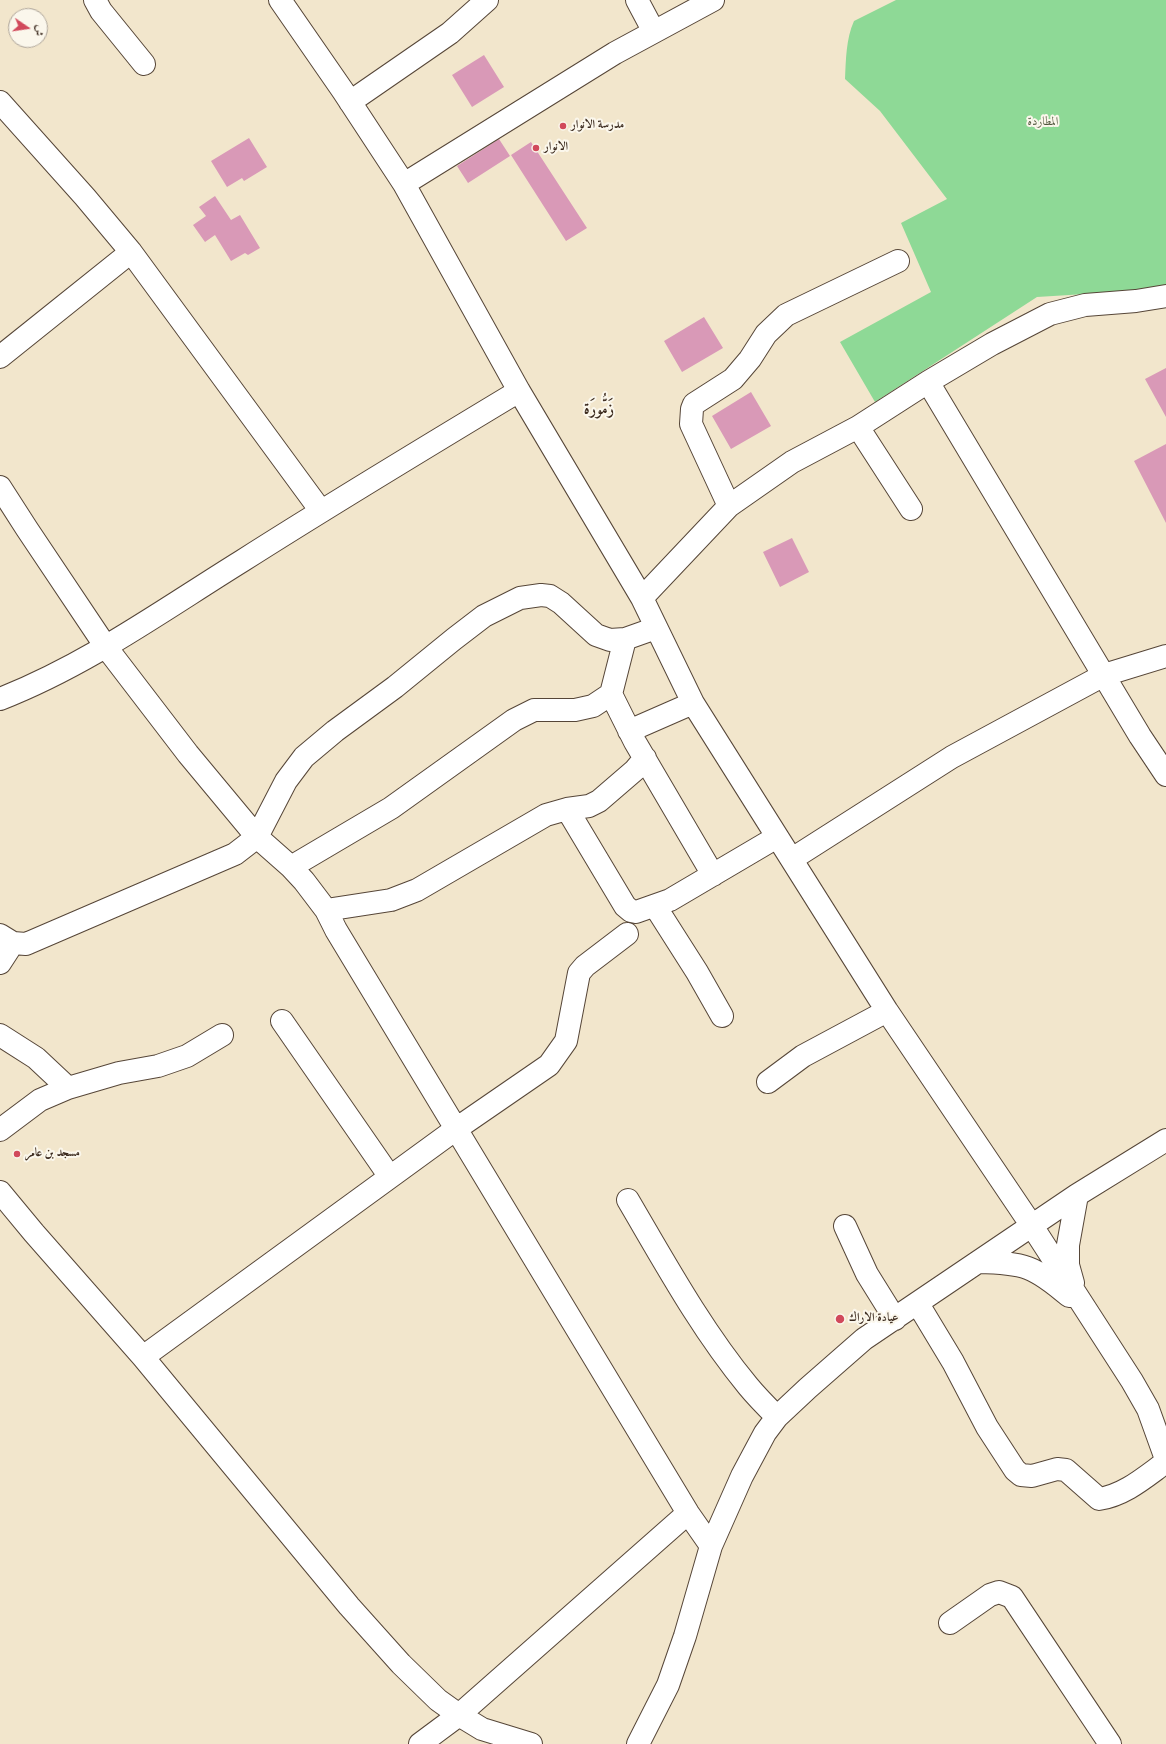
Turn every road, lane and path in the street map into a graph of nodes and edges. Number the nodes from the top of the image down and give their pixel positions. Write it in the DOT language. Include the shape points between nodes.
graph roads {
  1 [pos="95,0"];
  2 [pos="280,0"];
  3 [pos="487,0"];
  4 [pos="637,0"];
  5 [pos="713,0"];
  6 [pos="654,32"];
  7 [pos="144,64"];
  8 [pos="0,102"];
  9 [pos="350,102"];
  10 [pos="404,184"];
  11 [pos="131,252"];
  12 [pos="898,261"];
  13 [pos="1166,296"];
  14 [pos="0,357"];
  15 [pos="928,382"];
  16 [pos="519,391"];
  17 [pos="858,427"];
  18 [pos="0,487"];
  19 [pos="729,506"];
  20 [pos="911,509"];
  21 [pos="321,511"];
  22 [pos="642,598"];
  23 [pos="656,628"];
  24 [pos="625,640"];
  25 [pos="106,646"];
  26 [pos="1166,656"];
  27 [pos="1104,675"];
  28 [pos="611,694"];
  29 [pos="0,700"];
  30 [pos="693,703"];
  31 [pos="629,732"];
  32 [pos="645,758"];
  33 [pos="1166,775"];
  34 [pos="567,809"];
  35 [pos="257,837"];
  36 [pos="777,837"];
  37 [pos="792,859"];
  38 [pos="291,867"];
  39 [pos="713,875"];
  40 [pos="655,906"];
  41 [pos="326,910"];
  42 [pos="627,934"];
  43 [pos="6,939"];
  44 [pos="0,963"];
  45 [pos="887,1011"];
  46 [pos="722,1016"];
  47 [pos="282,1022"];
  48 [pos="0,1035"];
  49 [pos="222,1035"];
  50 [pos="768,1082"];
  51 [pos="68,1088"];
  52 [pos="456,1129"];
  53 [pos="0,1130"];
  54 [pos="1166,1140"];
  55 [pos="390,1177"];
  56 [pos="0,1192"];
  57 [pos="1077,1195"];
  58 [pos="628,1200"];
  59 [pos="845,1226"];
  60 [pos="1032,1226"];
  61 [pos="978,1262"];
  62 [pos="1082,1303"];
  63 [pos="918,1304"];
  64 [pos="895,1319"];
  65 [pos="143,1357"];
  66 [pos="777,1417"];
  67 [pos="1166,1461"];
  68 [pos="688,1513"];
  69 [pos="711,1546"];
  70 [pos="950,1623"];
  71 [pos="459,1715"];
  72 [pos="420,1744"];
  73 [pos="531,1744"];
  74 [pos="638,1744"];
  75 [pos="1110,1744"];
  1 -- 7 [label="street"];
  2 -- 9 [label="street"];
  3 -- 9 [label="street" via="450,33"];
  4 -- 6 [label="street"];
  5 -- 6 [label="street"];
  6 -- 10 [label="street" via="615,53"];
  8 -- 11 [label="street"];
  9 -- 10 [label="street"];
  10 -- 16 [label="street"];
  11 -- 14 [label="street"];
  11 -- 21 [label="street"];
  12 -- 19 [label="street" via="786,315 766,334 750,360 733,379 694,404 691,424"];
  13 -- 15 [label="street" via="1085,304 1050,314 992,344"];
  15 -- 17 [label="street"];
  15 -- 27 [label="street"];
  16 -- 21 [label="street"];
  16 -- 22 [label="street"];
  17 -- 19 [label="street" via="792,462"];
  17 -- 20 [label="street"];
  18 -- 25 [label="street"];
  19 -- 22 [label="street"];
  21 -- 25 [label="street"];
  22 -- 23 [label="street"];
  23 -- 24 [label="street"];
  23 -- 30 [label="street"];
  24 -- 28 [label="street"];
  24 -- 35 [label="street" via="610,640 596,635 562,603 550,596 520,598 484,616 304,757 286,781"];
  25 -- 29 [label="street" via="58,673"];
  25 -- 35 [label="street" via="188,754"];
  26 -- 27 [label="street"];
  27 -- 33 [label="street"];
  27 -- 37 [label="street" via="952,757"];
  28 -- 31 [label="street"];
  28 -- 38 [label="street" via="593,706 575,710 534,710 514,720 391,808"];
  30 -- 31 [label="street"];
  30 -- 36 [label="street"];
  31 -- 32 [label="street"];
  32 -- 34 [label="street" via="599,801 589,806"];
  32 -- 39 [label="street"];
  34 -- 40 [label="street" via="625,906 636,912"];
  34 -- 41 [label="street" via="528,824 417,890 391,900"];
  35 -- 38 [label="street"];
  35 -- 43 [label="street" via="230,857 26,944"];
  36 -- 37 [label="street"];
  36 -- 39 [label="street"];
  37 -- 45 [label="street"];
  38 -- 41 [label="street"];
  39 -- 40 [label="street"];
  40 -- 46 [label="street"];
  41 -- 52 [label="street"];
  42 -- 52 [label="street" via="584,966 579,973 566,1041 549,1065"];
  43 -- 44 [label="street"];
  45 -- 50 [label="street" via="803,1056"];
  45 -- 60 [label="street"];
  47 -- 55 [label="street"];
  48 -- 51 [label="street" via="36,1058"];
  49 -- 51 [label="street" via="187,1056 158,1066 118,1073"];
  51 -- 53 [label="street" via="40,1100"];
  52 -- 55 [label="street"];
  52 -- 68 [label="street"];
  54 -- 57 [label="street"];
  55 -- 65 [label="street"];
  56 -- 65 [label="street"];
  57 -- 60 [label="street"];
  57 -- 62 [label="street" via="1068,1245 1068,1265"];
  58 -- 66 [label="street" via="660,1256 717,1345 748,1386"];
  59 -- 64 [label="street" via="868,1274"];
  60 -- 61 [label="street"];
  60 -- 62 [label="street"];
  61 -- 62 [label="street" via="1009,1263 1032,1269"];
  61 -- 63 [label="street"];
  62 -- 67 [label="street" via="1148,1409"];
  63 -- 64 [label="street"];
  63 -- 67 [label="street" via="986,1427 1021,1476 1032,1476 1057,1469 1066,1470 1099,1499 1127,1490"];
  64 -- 66 [label="street" via="864,1339"];
  65 -- 71 [label="street" via="349,1606 406,1669 438,1700"];
  66 -- 69 [label="street" via="765,1433 742,1476"];
  68 -- 69 [label="street"];
  68 -- 71 [label="street"];
  69 -- 74 [label="street" via="668,1685"];
  70 -- 75 [label="street" via="990,1595 999,1592 1012,1596"];
  71 -- 72 [label="street"];
  71 -- 73 [label="street" via="482,1729"];
}
